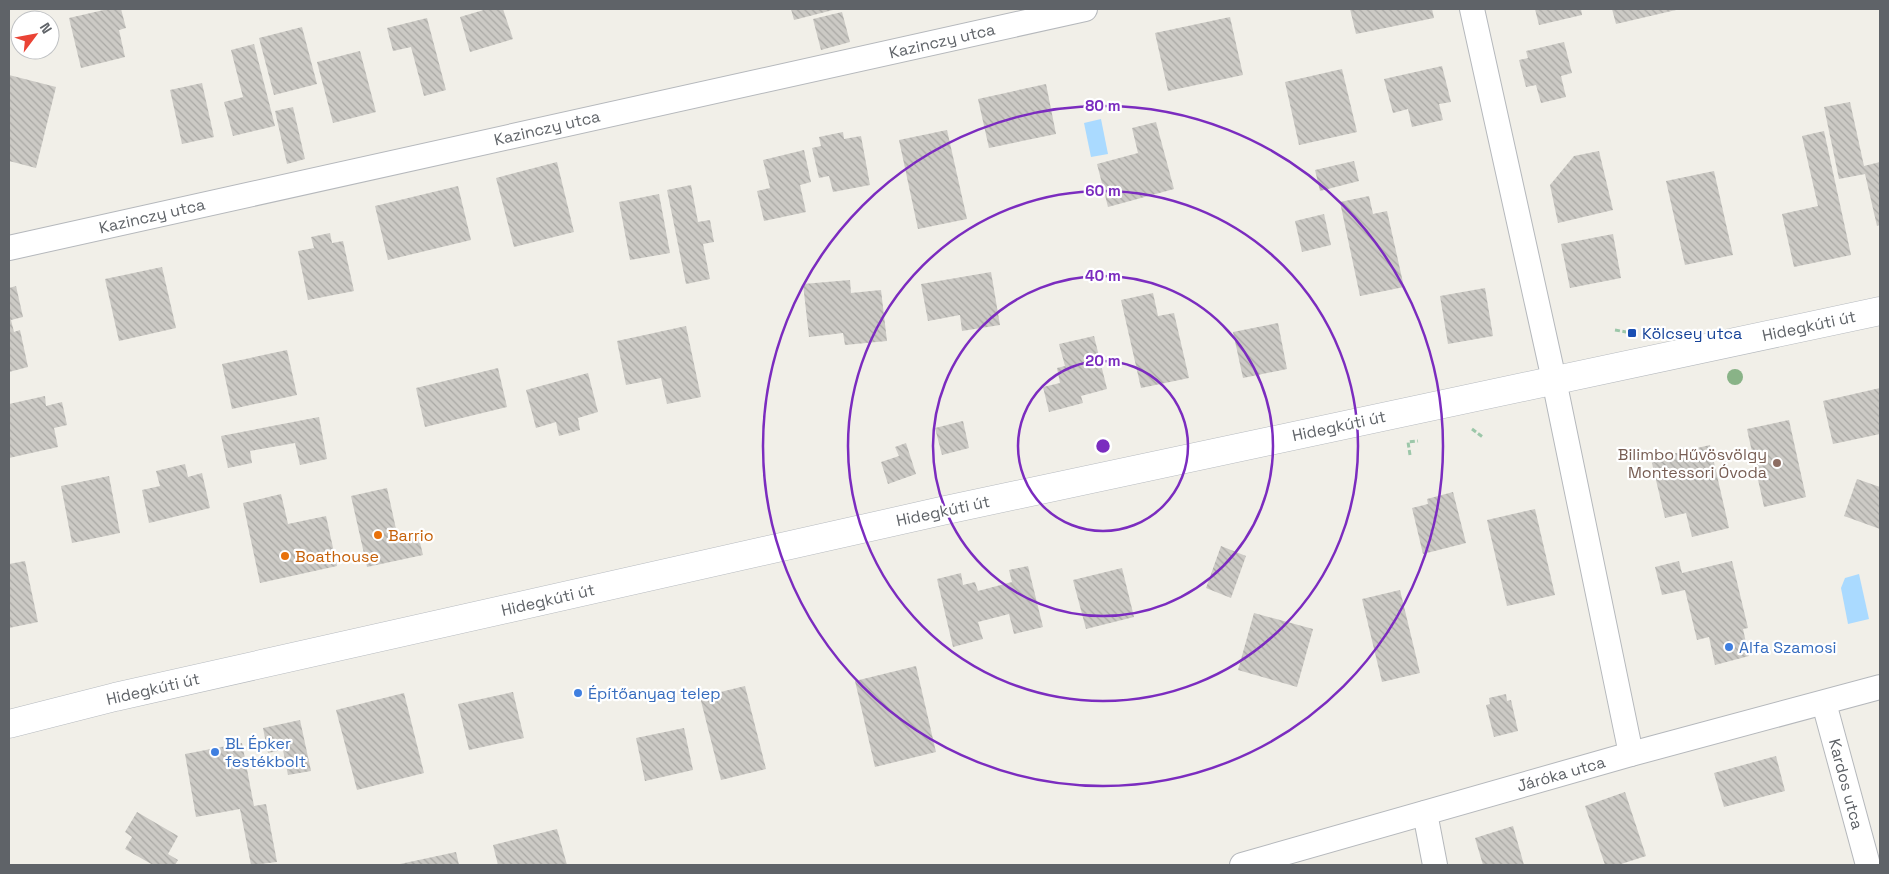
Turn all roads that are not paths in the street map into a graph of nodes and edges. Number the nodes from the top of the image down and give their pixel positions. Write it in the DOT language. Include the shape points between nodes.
graph roads {
  1 [pos="1085,9"];
  2 [pos="1472,9"];
  3 [pos="9,248"];
  4 [pos="1880,311"];
  5 [pos="1554,380"];
  6 [pos="1880,687"];
  7 [pos="1824,702"];
  8 [pos="9,724"];
  9 [pos="1631,754"];
  10 [pos="1425,814"];
  11 [pos="1242,865"];
  12 [pos="1436,865"];
  13 [pos="1868,865"];
  1 -- 3 [label="street, Kazinczy utca"];
  2 -- 5 [label="street"];
  4 -- 5 [label="main road, Hidegkúti út"];
  5 -- 8 [label="main road, Hidegkúti út" via="936,512"];
  5 -- 9 [label="street"];
  6 -- 7 [label="street, Járóka utca"];
  7 -- 9 [label="street, Járóka utca"];
  7 -- 13 [label="street, Kardos utca"];
  9 -- 10 [label="street, Járóka utca"];
  10 -- 11 [label="street, Járóka utca"];
  10 -- 12 [label="street"];
}
